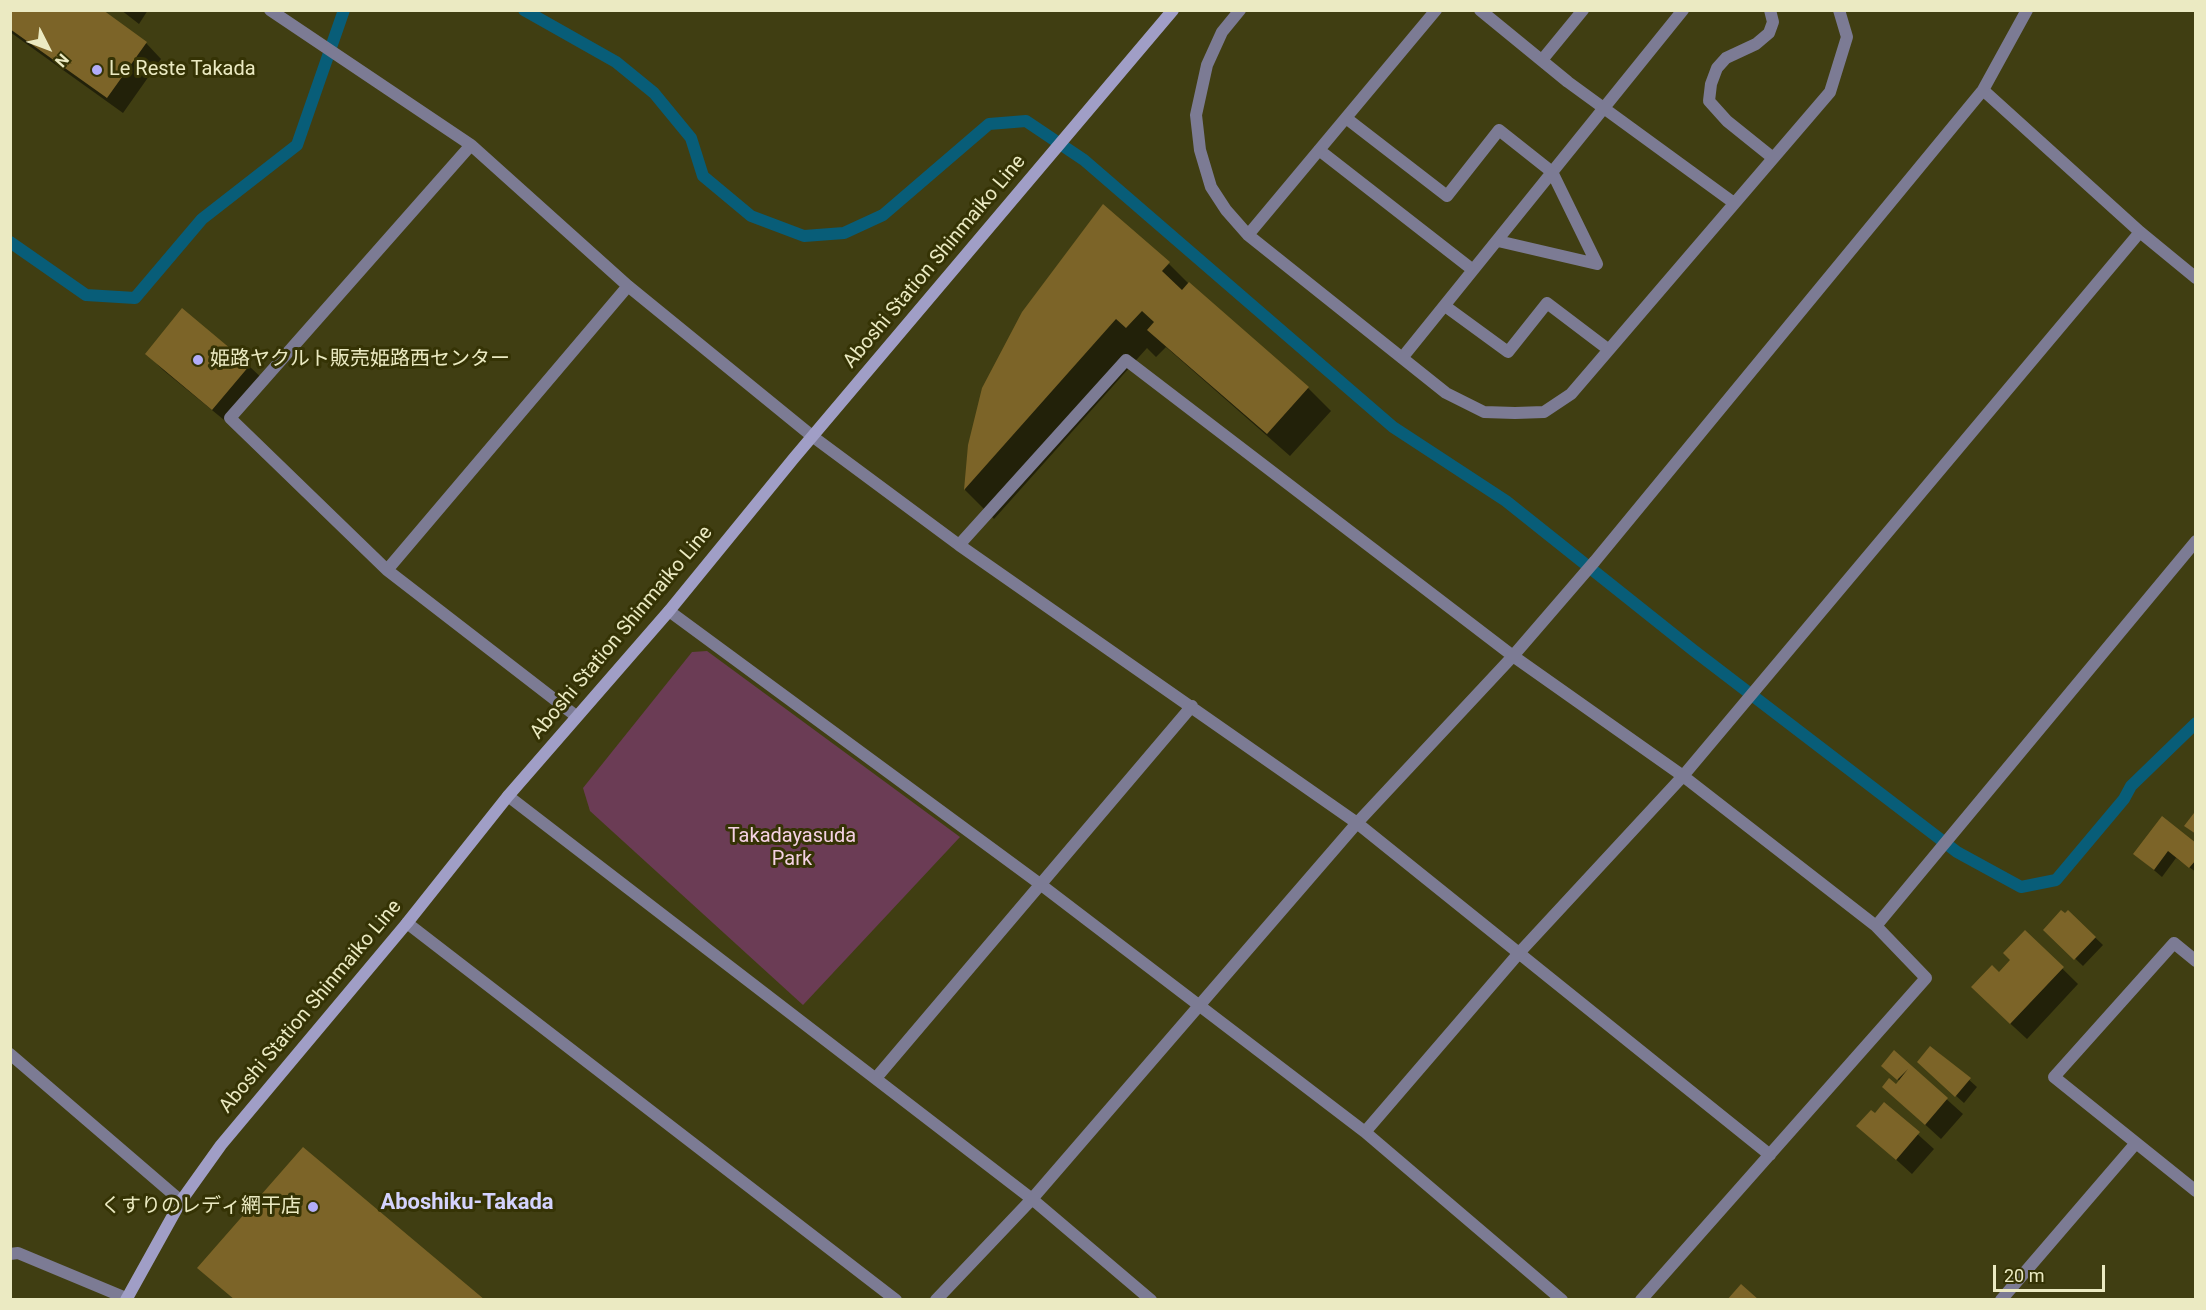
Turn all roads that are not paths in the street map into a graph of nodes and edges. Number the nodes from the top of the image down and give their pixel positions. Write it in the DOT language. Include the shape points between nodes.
graph roads {
  1 [pos="270,10"];
  2 [pos="1173,10"];
  3 [pos="1240,10"];
  4 [pos="1436,10"];
  5 [pos="1480,10"];
  6 [pos="1583,10"];
  7 [pos="1683,10"];
  8 [pos="1770,10"];
  9 [pos="1839,10"];
  10 [pos="2027,10"];
  11 [pos="1542,60"];
  12 [pos="1983,90"];
  13 [pos="1604,108"];
  14 [pos="1346,118"];
  15 [pos="471,145"];
  16 [pos="1319,150"];
  17 [pos="1773,158"];
  18 [pos="1552,172"];
  19 [pos="1734,203"];
  20 [pos="2140,232"];
  21 [pos="1248,235"];
  22 [pos="1498,241"];
  23 [pos="1473,270"];
  24 [pos="2196,278"];
  25 [pos="628,286"];
  26 [pos="1445,306"];
  27 [pos="1609,350"];
  28 [pos="1402,358"];
  29 [pos="812,436"];
  30 [pos="2196,541"];
  31 [pos="959,545"];
  32 [pos="387,570"];
  33 [pos="669,611"];
  34 [pos="1513,656"];
  35 [pos="1192,706"];
  36 [pos="576,717"];
  37 [pos="1683,776"];
  38 [pos="508,796"];
  39 [pos="1357,823"];
  40 [pos="1040,884"];
  41 [pos="407,923"];
  42 [pos="1876,926"];
  43 [pos="1519,953"];
  44 [pos="2196,961"];
  45 [pos="1198,1007"];
  46 [pos="10,1054"];
  47 [pos="876,1078"];
  48 [pos="1365,1132"];
  49 [pos="2136,1143"];
  50 [pos="1770,1155"];
  51 [pos="2196,1191"];
  52 [pos="1032,1199"];
  53 [pos="181,1201"];
  54 [pos="10,1254"];
  55 [pos="126,1299"];
  56 [pos="896,1299"];
  57 [pos="936,1299"];
  58 [pos="1150,1299"];
  59 [pos="1562,1299"];
  60 [pos="1641,1299"];
  61 [pos="2001,1299"];
  1 -- 15 [label="street"];
  2 -- 29 [label="main road, Aboshi Station Shinmaiko Line"];
  3 -- 21 [label="street" via="1222,32 1208,65 1196,115 1210,187"];
  4 -- 14 [label="street"];
  5 -- 11 [label="street"];
  6 -- 11 [label="street"];
  7 -- 13 [label="street"];
  8 -- 17 [label="street" via="1773,22 1769,33 1726,58 1717,68 1709,102"];
  9 -- 17 [label="street" via="1846,37 1830,92"];
  10 -- 12 [label="street"];
  11 -- 13 [label="street"];
  12 -- 20 [label="street"];
  12 -- 34 [label="street" via="1596,561"];
  13 -- 18 [label="street"];
  13 -- 19 [label="street"];
  14 -- 16 [label="street"];
  14 -- 18 [label="street" via="1447,196 1499,130"];
  15 -- 25 [label="street"];
  15 -- 32 [label="street" via="230,418"];
  16 -- 21 [label="street"];
  16 -- 23 [label="street"];
  17 -- 19 [label="street"];
  18 -- 22 [label="street"];
  18 -- 22 [label="street" via="1597,264"];
  19 -- 27 [label="street"];
  20 -- 24 [label="street"];
  20 -- 37 [label="street"];
  21 -- 28 [label="street"];
  22 -- 23 [label="street"];
  23 -- 26 [label="street"];
  25 -- 29 [label="street"];
  25 -- 32 [label="street"];
  26 -- 27 [label="street" via="1508,352 1547,303"];
  26 -- 28 [label="street"];
  27 -- 28 [label="street" via="1571,394 1544,412 1484,412 1446,393"];
  29 -- 31 [label="street"];
  29 -- 33 [label="main road, Aboshi Station Shinmaiko Line"];
  30 -- 42 [label="street"];
  31 -- 34 [label="street" via="1126,360"];
  31 -- 35 [label="street"];
  32 -- 36 [label="street"];
  33 -- 36 [label="main road, Aboshi Station Shinmaiko Line"];
  33 -- 40 [label="street"];
  34 -- 37 [label="street"];
  34 -- 39 [label="street"];
  35 -- 39 [label="street"];
  35 -- 40 [label="street"];
  36 -- 38 [label="main road, Aboshi Station Shinmaiko Line"];
  37 -- 42 [label="street"];
  37 -- 43 [label="street"];
  38 -- 41 [label="main road, Aboshi Station Shinmaiko Line"];
  38 -- 47 [label="street"];
  39 -- 43 [label="street"];
  39 -- 45 [label="street"];
  40 -- 45 [label="street"];
  40 -- 47 [label="street"];
  41 -- 53 [label="main road, Aboshi Station Shinmaiko Line" via="221,1145"];
  41 -- 56 [label="street"];
  42 -- 50 [label="street" via="1926,978"];
  43 -- 48 [label="street"];
  43 -- 50 [label="street"];
  44 -- 49 [label="street" via="2174,943 2054,1077"];
  45 -- 48 [label="street"];
  45 -- 52 [label="street"];
  46 -- 53 [label="street"];
  47 -- 52 [label="street"];
  48 -- 59 [label="street"];
  49 -- 51 [label="street"];
  49 -- 61 [label="street"];
  50 -- 60 [label="street"];
  52 -- 57 [label="street"];
  52 -- 58 [label="street"];
  53 -- 55 [label="main road, Aboshi Station Shinmaiko Line"];
  54 -- 55 [label="street" via="18,1253"];
}
